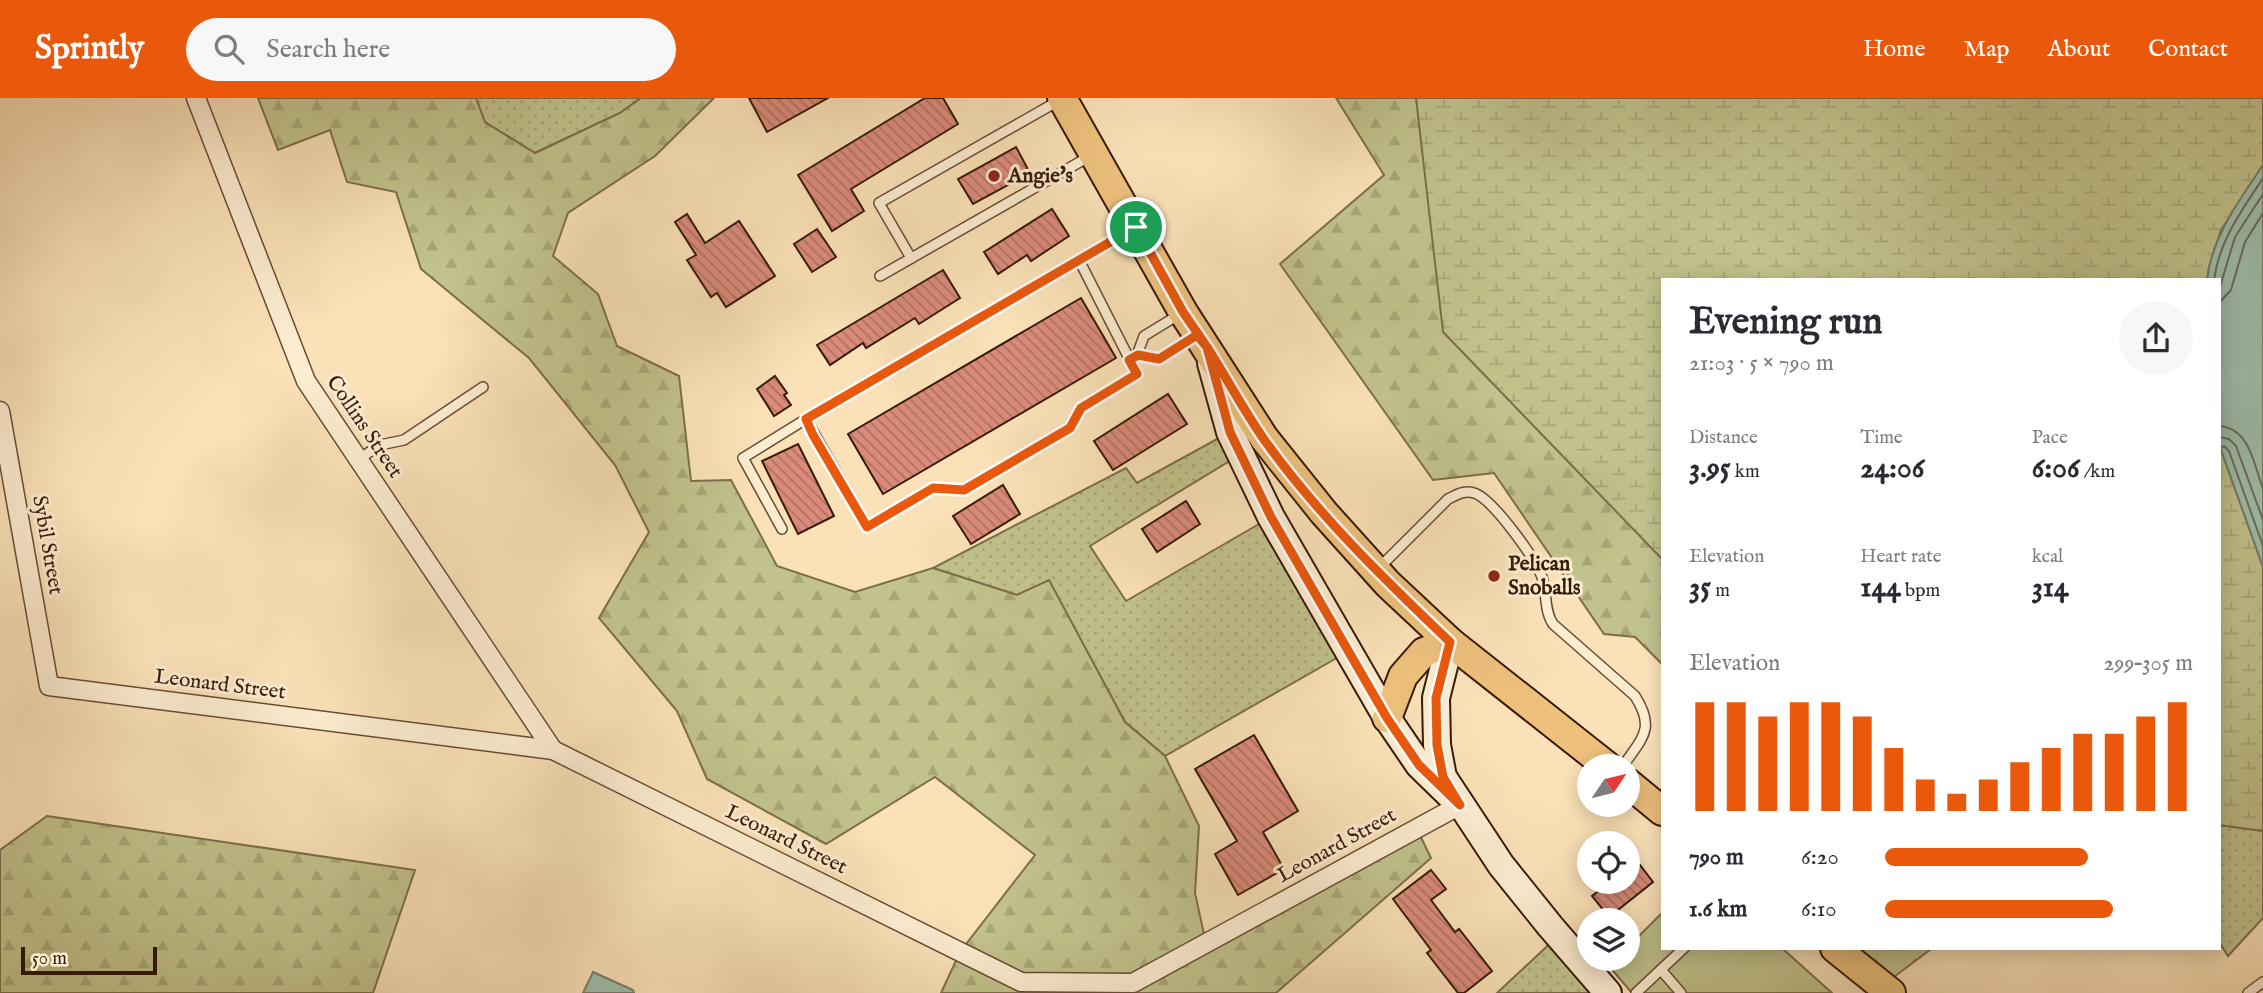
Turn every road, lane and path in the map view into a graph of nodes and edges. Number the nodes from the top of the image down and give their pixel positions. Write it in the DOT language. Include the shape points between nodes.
graph roads {
  1 [pos="196,98"];
  2 [pos="1062,98"];
  3 [pos="1093,154"];
  4 [pos="1136,227"];
  5 [pos="911,258"];
  6 [pos="1079,260"];
  7 [pos="880,275"];
  8 [pos="1196,331"];
  9 [pos="1133,358"];
  10 [pos="483,387"];
  11 [pos="0,411"];
  12 [pos="806,419"];
  13 [pos="359,459"];
  14 [pos="782,529"];
  15 [pos="1376,571"];
  16 [pos="1450,642"];
  17 [pos="49,686"];
  18 [pos="1387,718"];
  19 [pos="553,750"];
  20 [pos="1592,754"];
  21 [pos="1631,754"];
  22 [pos="1640,793"];
  23 [pos="1460,805"];
  24 [pos="1661,810"];
  25 [pos="1682,950"];
  26 [pos="1837,950"];
  27 [pos="1661,970"];
  28 [pos="2263,982"];
  29 [pos="1884,991"];
  30 [pos="1608,993"];
  31 [pos="1636,993"];
  32 [pos="1681,993"];
  33 [pos="2248,993"];
  1 -- 13 [label="street, Collins Street" via="306,381"];
  2 -- 3 [label="main road"];
  2 -- 5 [label="lane" via="879,203"];
  3 -- 4 [label="main road"];
  3 -- 5 [label="lane"];
  4 -- 6 [label="lane"];
  4 -- 8 [label="main road"];
  5 -- 7 [label="lane"];
  6 -- 9 [label="lane"];
  6 -- 12 [label="lane"];
  8 -- 9 [label="lane" via="1159,359"];
  8 -- 9 [label="lane" via="1144,336"];
  8 -- 15 [label="main road" via="1264,438"];
  8 -- 18 [label="main road" via="1230,432 1271,517"];
  9 -- 12 [label="lane" via="1137,374 1081,408 1070,428 964,490 933,488 867,527"];
  10 -- 13 [label="lane" via="404,440 380,445"];
  11 -- 17 [label="street, Sybil Street"];
  12 -- 14 [label="lane" via="743,457"];
  13 -- 19 [label="street, Collins Street"];
  15 -- 16 [label="main road"];
  15 -- 21 [label="lane" via="1448,499 1463,492 1477,494 1498,512 1531,556 1542,576 1553,624 1635,696 1645,711 1646,732"];
  16 -- 18 [label="main road" via="1424,652 1403,676"];
  16 -- 20 [label="main road"];
  16 -- 23 [label="main road" via="1436,698 1437,745 1443,777"];
  17 -- 19 [label="street, Leonard Street"];
  18 -- 23 [label="main road" via="1419,765"];
  19 -- 23 [label="street, Leonard Street" via="1021,982 1133,983"];
  22 -- 24 [label="main road"];
  23 -- 30 [label="main road" via="1501,865"];
  25 -- 27 [label="lane"];
  26 -- 29 [label="main road"];
  27 -- 31 [label="lane"];
  27 -- 32 [label="lane"];
  28 -- 33 [label="lane"];
}
